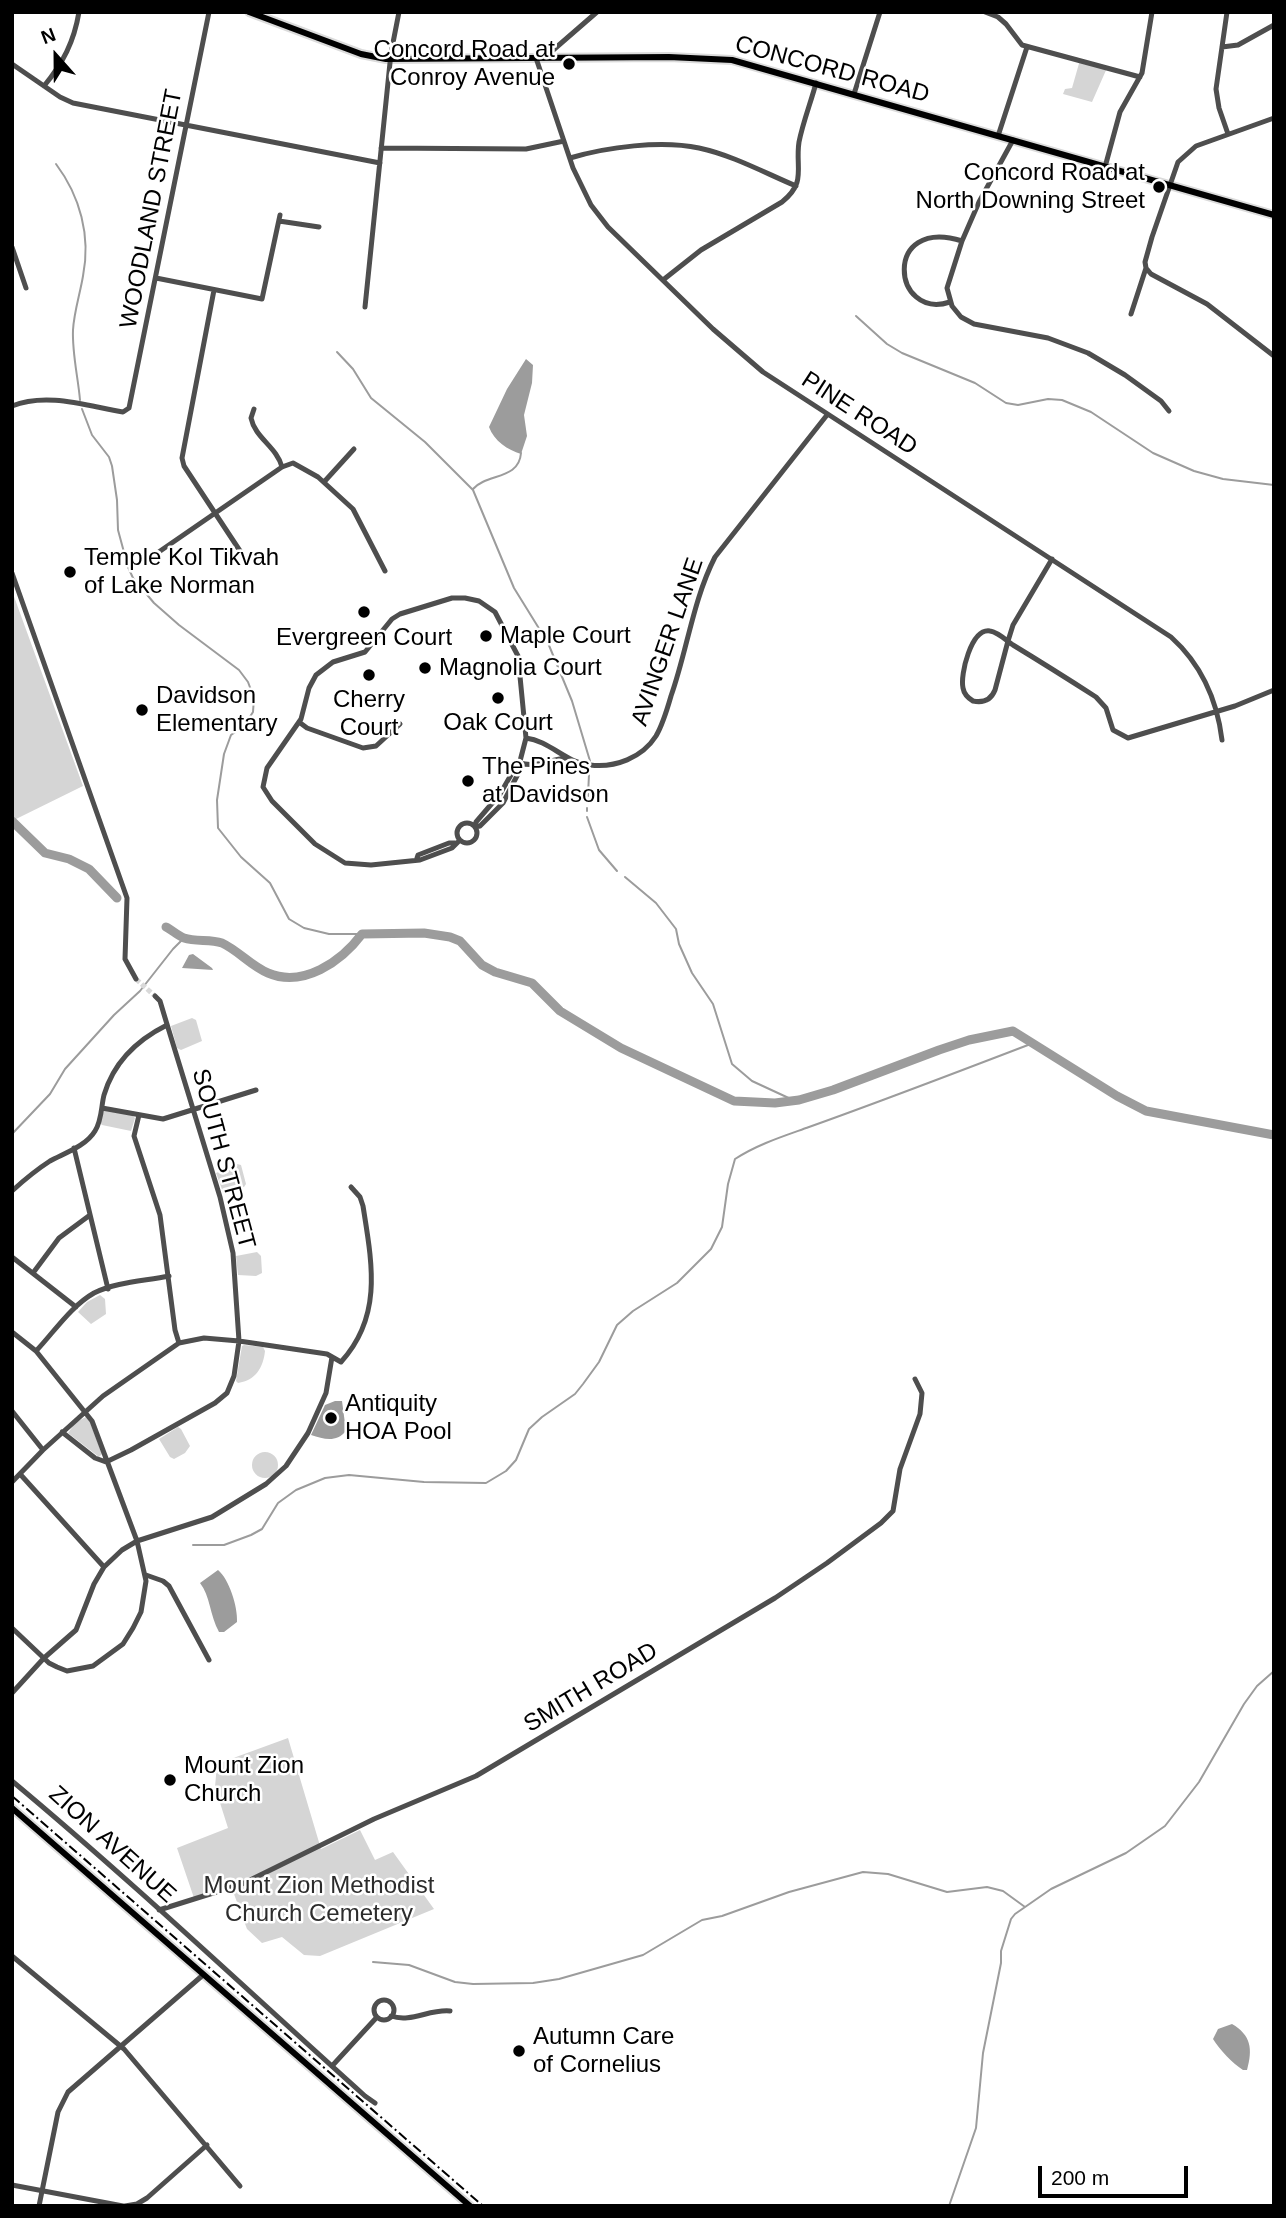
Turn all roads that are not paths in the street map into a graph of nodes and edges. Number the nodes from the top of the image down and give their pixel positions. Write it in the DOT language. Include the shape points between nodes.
graph roads {
  1 [pos="79,12"];
  2 [pos="209,12"];
  3 [pos="250,12"];
  4 [pos="399,12"];
  5 [pos="597,12"];
  6 [pos="880,12"];
  7 [pos="985,12"];
  8 [pos="1152,12"];
  9 [pos="1227,12"];
  10 [pos="1274,25"];
  11 [pos="1027,47"];
  12 [pos="1222,47"];
  13 [pos="536,58"];
  14 [pos="544,58"];
  15 [pos="390,60"];
  16 [pos="12,64"];
  17 [pos="1140,76"];
  18 [pos="816,83"];
  19 [pos="44,86"];
  20 [pos="854,94"];
  21 [pos="1274,118"];
  22 [pos="186,125"];
  23 [pos="1228,134"];
  24 [pos="998,136"];
  25 [pos="1013,140"];
  26 [pos="564,141"];
  27 [pos="381,148"];
  28 [pos="570,158"];
  29 [pos="380,163"];
  30 [pos="1105,167"];
  31 [pos="1168,185"];
  32 [pos="796,186"];
  33 [pos="1274,215"];
  34 [pos="319,227"];
  35 [pos="962,241"];
  36 [pos="12,247"];
  37 [pos="1146,268"];
  38 [pos="156,278"];
  39 [pos="663,280"];
  40 [pos="26,288"];
  41 [pos="214,290"];
  42 [pos="950,302"];
  43 [pos="365,307"];
  44 [pos="1131,314"];
  45 [pos="1274,356"];
  46 [pos="12,405"];
  47 [pos="254,410"];
  48 [pos="1169,411"];
  49 [pos="827,415"];
  50 [pos="354,449"];
  51 [pos="282,467"];
  52 [pos="324,482"];
  53 [pos="215,513"];
  54 [pos="150,558"];
  55 [pos="1052,559"];
  56 [pos="246,560"];
  57 [pos="385,570"];
  58 [pos="12,573"];
  59 [pos="1008,641"];
  60 [pos="1274,690"];
  61 [pos="1217,711"];
  62 [pos="299,722"];
  63 [pos="400,724"];
  64 [pos="526,738"];
  65 [pos="1222,740"];
  66 [pos="567,758"];
  67 [pos="519,764"];
  68 [pos="476,827"];
  69 [pos="458,841"];
  70 [pos="136,979"];
  71 [pos="155,996"];
  72 [pos="167,1025"];
  73 [pos="256,1090"];
  74 [pos="102,1108"];
  75 [pos="194,1111"];
  76 [pos="139,1115"];
  77 [pos="74,1148"];
  78 [pos="351,1188"];
  79 [pos="12,1191"];
  80 [pos="90,1215"];
  81 [pos="12,1257"];
  82 [pos="33,1273"];
  83 [pos="169,1276"];
  84 [pos="108,1289"];
  85 [pos="76,1307"];
  86 [pos="12,1332"];
  87 [pos="239,1341"];
  88 [pos="179,1343"];
  89 [pos="36,1352"];
  90 [pos="332,1357"];
  91 [pos="915,1379"];
  92 [pos="86,1411"];
  93 [pos="12,1412"];
  94 [pos="62,1432"];
  95 [pos="43,1450"];
  96 [pos="106,1462"];
  97 [pos="20,1474"];
  98 [pos="12,1482"];
  99 [pos="137,1541"];
  100 [pos="104,1567"];
  101 [pos="146,1576"];
  102 [pos="12,1629"];
  103 [pos="44,1658"];
  104 [pos="209,1660"];
  105 [pos="12,1693"];
  106 [pos="12,1781"];
  107 [pos="12,1808"];
  108 [pos="159,1910"];
  109 [pos="12,1956"];
  110 [pos="203,1975"];
  111 [pos="450,2011"];
  112 [pos="391,2016"];
  113 [pos="377,2017"];
  114 [pos="121,2046"];
  115 [pos="332,2066"];
  116 [pos="375,2103"];
  117 [pos="207,2145"];
  118 [pos="12,2185"];
  119 [pos="240,2186"];
  120 [pos="42,2192"];
  121 [pos="39,2206"];
  122 [pos="124,2206"];
  123 [pos="470,2206"];
  1 -- 19 [label="street" via="68,52"];
  2 -- 22 [label="street, WOODLAND STREET"];
  3 -- 15 [label="main road, CONCORD ROAD" via="361,54"];
  4 -- 15 [label="street"];
  5 -- 14 [label="street"];
  6 -- 20 [label="street"];
  7 -- 11 [label="street" via="1002,20"];
  8 -- 17 [label="street"];
  9 -- 12 [label="street"];
  10 -- 12 [label="street" via="1238,45"];
  11 -- 17 [label="street"];
  11 -- 24 [label="street"];
  12 -- 23 [label="street" via="1216,89"];
  13 -- 14 [label="main road, CONCORD ROAD"];
  13 -- 15 [label="main road, CONCORD ROAD"];
  13 -- 26 [label="street, PINE ROAD"];
  14 -- 18 [label="main road, CONCORD ROAD" via="722,59"];
  15 -- 27 [label="street"];
  16 -- 19 [label="street"];
  17 -- 30 [label="street" via="1120,112"];
  18 -- 20 [label="main road, CONCORD ROAD"];
  18 -- 32 [label="street" via="799,140"];
  19 -- 22 [label="street" via="73,103"];
  20 -- 24 [label="main road, CONCORD ROAD"];
  21 -- 23 [label="street"];
  22 -- 29 [label="street"];
  22 -- 38 [label="street, WOODLAND STREET"];
  23 -- 31 [label="street" via="1190,150 1178,162"];
  24 -- 25 [label="main road, CONCORD ROAD"];
  25 -- 30 [label="main road, CONCORD ROAD"];
  25 -- 35 [label="street"];
  26 -- 27 [label="street" via="526,149"];
  26 -- 28 [label="street, PINE ROAD"];
  27 -- 29 [label="street"];
  28 -- 32 [label="street" via="615,148 698,148"];
  28 -- 39 [label="street, PINE ROAD" via="600,217"];
  29 -- 43 [label="street"];
  30 -- 31 [label="main road, CONCORD ROAD"];
  31 -- 33 [label="main road, CONCORD ROAD"];
  31 -- 37 [label="street"];
  32 -- 39 [label="street" via="782,202 701,250"];
  34 -- 41 [label="street" via="279,218 262,299"];
  35 -- 42 [label="street" via="948,283"];
  35 -- 42 [label="street" via="943,236 923,239 907,254 903,267 905,281 916,297 934,304"];
  36 -- 40 [label="street"];
  37 -- 44 [label="street"];
  37 -- 45 [label="street" via="1207,304"];
  38 -- 41 [label="street"];
  38 -- 46 [label="street, WOODLAND STREET" via="130,408 44,399"];
  39 -- 49 [label="street, PINE ROAD" via="747,359"];
  41 -- 53 [label="street" via="182,458"];
  42 -- 48 [label="street" via="969,322 1048,338 1095,357"];
  47 -- 51 [label="street" via="254,429"];
  49 -- 55 [label="street, PINE ROAD"];
  49 -- 66 [label="street, AVINGER LANE" via="715,557 655,737 640,752 617,763 588,765"];
  50 -- 52 [label="street"];
  51 -- 52 [label="street" via="297,464"];
  51 -- 53 [label="street"];
  52 -- 57 [label="street" via="353,509"];
  53 -- 54 [label="street"];
  53 -- 56 [label="street"];
  55 -- 59 [label="street" via="1016,617"];
  55 -- 61 [label="street, PINE ROAD" via="1179,645 1204,677"];
  58 -- 70 [label="street" via="127,898 125,959"];
  59 -- 59 [label="street" via="988,631 975,638 962,685 969,698 979,702 993,695"];
  59 -- 61 [label="street" via="1100,700 1113,730 1122,737 1133,738"];
  60 -- 61 [label="street"];
  61 -- 65 [label="street, PINE ROAD"];
  62 -- 63 [label="street" via="363,748 376,746"];
  62 -- 64 [label="street" via="309,688 322,669 365,652 400,614 464,597 495,612 516,651"];
  62 -- 69 [label="street" via="267,768 263,787 315,844 345,863 371,865 417,858"];
  64 -- 66 [label="street, AVINGER LANE"];
  64 -- 67 [label="street"];
  66 -- 67 [label="street, AVINGER LANE"];
  67 -- 68 [label="street"];
  68 -- 69 [label="street" via="473,841"];
  68 -- 69 [label="street" via="469,823 460,826"];
  71 -- 72 [label="street, SOUTH STREET"];
  72 -- 74 [label="street" via="129,1050 115,1069"];
  72 -- 75 [label="street, SOUTH STREET"];
  73 -- 75 [label="street"];
  74 -- 76 [label="street"];
  74 -- 77 [label="street" via="95,1132"];
  75 -- 76 [label="street" via="163,1119"];
  75 -- 87 [label="street, SOUTH STREET" via="227,1225"];
  76 -- 83 [label="street" via="134,1136 160,1215"];
  77 -- 79 [label="street"];
  77 -- 80 [label="street"];
  78 -- 90 [label="street" via="363,1206 373,1287 358,1342 341,1362"];
  80 -- 82 [label="street" via="59,1238"];
  80 -- 84 [label="street"];
  81 -- 82 [label="street"];
  82 -- 85 [label="street"];
  83 -- 84 [label="street"];
  83 -- 88 [label="street"];
  84 -- 85 [label="street"];
  85 -- 89 [label="street"];
  86 -- 89 [label="street"];
  87 -- 88 [label="street" via="204,1338"];
  87 -- 90 [label="street"];
  87 -- 96 [label="street, SOUTH STREET" via="227,1393"];
  88 -- 92 [label="street"];
  89 -- 92 [label="street"];
  90 -- 99 [label="street" via="326,1393 308,1433 266,1484 212,1517"];
  91 -- 108 [label="street, SMITH ROAD" via="922,1393 920,1414 900,1469 893,1511 817,1569 476,1776 374,1819 242,1884"];
  92 -- 94 [label="street"];
  92 -- 96 [label="street"];
  93 -- 95 [label="street"];
  94 -- 95 [label="street"];
  94 -- 96 [label="street"];
  95 -- 97 [label="street"];
  96 -- 99 [label="street"];
  97 -- 98 [label="street"];
  97 -- 100 [label="street"];
  99 -- 100 [label="street"];
  99 -- 101 [label="street"];
  100 -- 103 [label="street" via="76,1630"];
  101 -- 103 [label="street" via="141,1612 123,1644 93,1666 67,1671"];
  101 -- 104 [label="street" via="169,1586"];
  102 -- 103 [label="street"];
  103 -- 105 [label="street"];
  106 -- 108 [label="street, ZION AVENUE"];
  107 -- 110 [label="main road"];
  108 -- 115 [label="street, ZION AVENUE"];
  109 -- 114 [label="street"];
  110 -- 114 [label="street"];
  110 -- 123 [label="main road"];
  111 -- 112 [label="street" via="406,2019"];
  112 -- 113 [label="street"];
  112 -- 113 [label="street" via="393,2006 383,2000 375,2006"];
  113 -- 115 [label="street"];
  114 -- 117 [label="street"];
  114 -- 120 [label="street" via="63,2099"];
  115 -- 116 [label="street, ZION AVENUE"];
  117 -- 119 [label="street"];
  117 -- 122 [label="street" via="147,2198"];
  118 -- 120 [label="street"];
  120 -- 121 [label="street"];
  120 -- 122 [label="street"];
}
